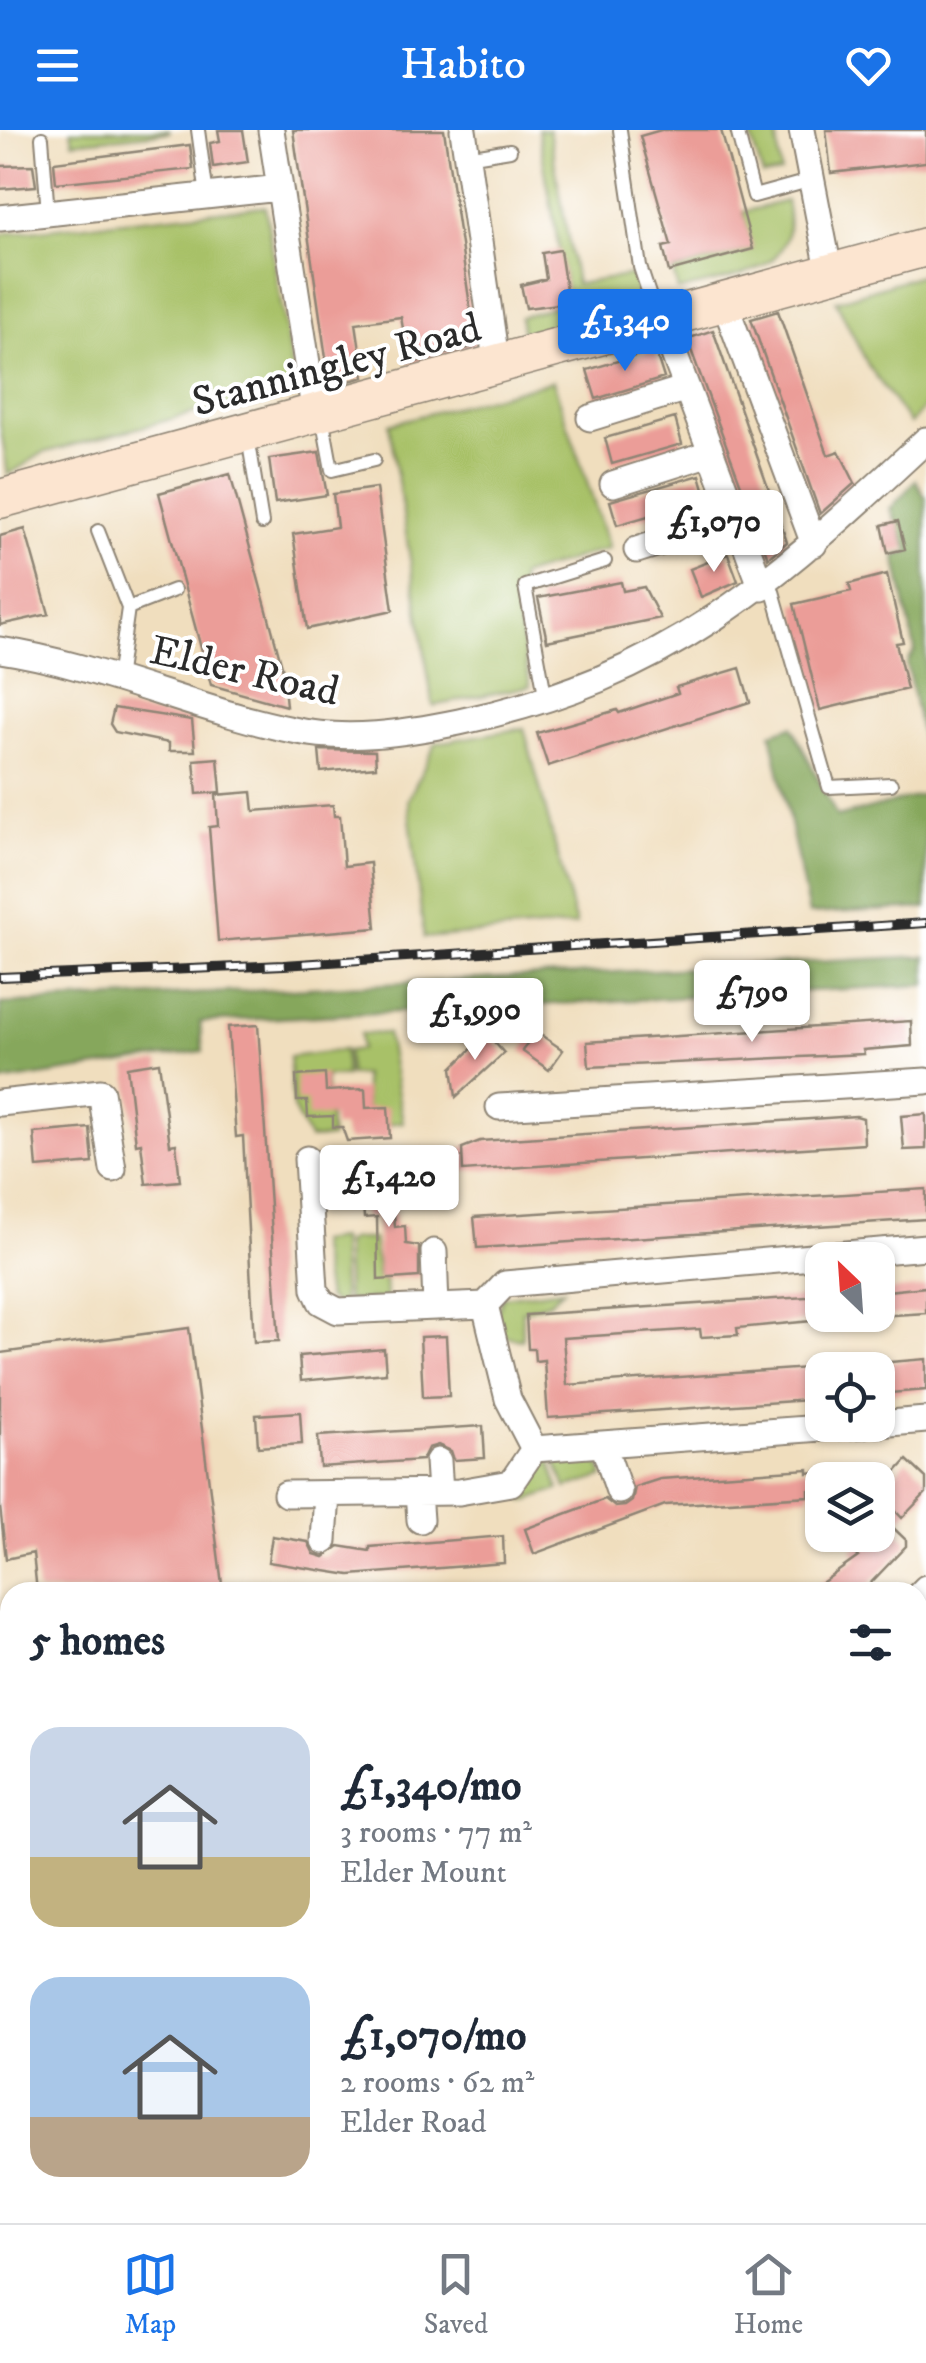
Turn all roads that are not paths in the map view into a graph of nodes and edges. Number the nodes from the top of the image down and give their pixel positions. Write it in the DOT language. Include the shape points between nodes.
graph roads {
  1 [pos="198,130"];
  2 [pos="271,130"];
  3 [pos="463,130"];
  4 [pos="620,130"];
  5 [pos="737,130"];
  6 [pos="802,130"];
  7 [pos="42,138"];
  8 [pos="510,150"];
  9 [pos="467,157"];
  10 [pos="812,180"];
  11 [pos="280,188"];
  12 [pos="207,196"];
  13 [pos="48,213"];
  14 [pos="0,218"];
  15 [pos="926,246"];
  16 [pos="830,275"];
  17 [pos="725,304"];
  18 [pos="660,322"];
  19 [pos="497,367"];
  20 [pos="687,388"];
  21 [pos="318,414"];
  22 [pos="590,418"];
  23 [pos="248,432"];
  24 [pos="926,442"];
  25 [pos="712,453"];
  26 [pos="374,460"];
  27 [pos="613,484"];
  28 [pos="0,499"];
  29 [pos="736,518"];
  30 [pos="262,523"];
  31 [pos="98,531"];
  32 [pos="814,544"];
  33 [pos="637,550"];
  34 [pos="604,561"];
  35 [pos="766,584"];
  36 [pos="174,590"];
  37 [pos="128,608"];
  38 [pos="0,650"];
  39 [pos="118,680"];
  40 [pos="546,700"];
  41 [pos="892,784"];
  42 [pos="926,1082"];
  43 [pos="0,1103"];
  44 [pos="498,1107"];
  45 [pos="307,1160"];
  46 [pos="112,1169"];
  47 [pos="926,1247"];
  48 [pos="434,1252"];
  49 [pos="485,1305"];
  50 [pos="436,1307"];
  51 [pos="926,1420"];
  52 [pos="895,1423"];
  53 [pos="805,1429"];
  54 [pos="603,1444"];
  55 [pos="534,1449"];
  56 [pos="438,1461"];
  57 [pos="321,1487"];
  58 [pos="619,1491"];
  59 [pos="429,1492"];
  60 [pos="286,1494"];
  61 [pos="420,1520"];
  62 [pos="324,1541"];
  1 -- 12 [label="lane"];
  2 -- 11 [label="street"];
  3 -- 9 [label="street"];
  4 -- 18 [label="lane" via="640,268"];
  5 -- 10 [label="lane" via="754,196"];
  6 -- 10 [label="street"];
  7 -- 13 [label="lane"];
  8 -- 9 [label="lane"];
  9 -- 19 [label="street"];
  10 -- 16 [label="street"];
  11 -- 12 [label="street"];
  11 -- 21 [label="street"];
  12 -- 13 [label="street"];
  13 -- 14 [label="street"];
  15 -- 16 [label="street, Stanningley Road"];
  16 -- 17 [label="street, Stanningley Road"];
  17 -- 18 [label="street, Stanningley Road"];
  17 -- 32 [label="street"];
  18 -- 19 [label="street, Stanningley Road"];
  18 -- 20 [label="street"];
  19 -- 21 [label="street, Stanningley Road"];
  20 -- 22 [label="street"];
  20 -- 25 [label="street"];
  21 -- 23 [label="street, Stanningley Road"];
  21 -- 26 [label="lane" via="332,470"];
  23 -- 28 [label="street, Stanningley Road"];
  23 -- 30 [label="lane"];
  24 -- 32 [label="street, Elder Road"];
  25 -- 27 [label="street"];
  25 -- 29 [label="street"];
  29 -- 33 [label="street"];
  29 -- 35 [label="street"];
  31 -- 37 [label="lane"];
  32 -- 35 [label="street, Elder Road"];
  34 -- 40 [label="lane" via="524,586"];
  35 -- 40 [label="street, Elder Road" via="657,654"];
  35 -- 41 [label="lane" via="829,786"];
  36 -- 37 [label="lane"];
  37 -- 39 [label="lane"];
  38 -- 39 [label="street, Elder Road"];
  39 -- 40 [label="street, Elder Road" via="295,731 346,736 426,728"];
  42 -- 44 [label="street"];
  43 -- 46 [label="street" via="101,1092"];
  45 -- 50 [label="street" via="314,1289 321,1302 338,1311"];
  47 -- 49 [label="street" via="505,1284"];
  48 -- 50 [label="street"];
  49 -- 50 [label="street"];
  49 -- 55 [label="street" via="508,1399"];
  51 -- 52 [label="street"];
  53 -- 54 [label="street"];
  54 -- 55 [label="street"];
  54 -- 58 [label="street"];
  55 -- 59 [label="street" via="511,1483"];
  56 -- 59 [label="street"];
  57 -- 59 [label="street"];
  57 -- 60 [label="street"];
  57 -- 62 [label="street"];
  59 -- 61 [label="street"];
}
